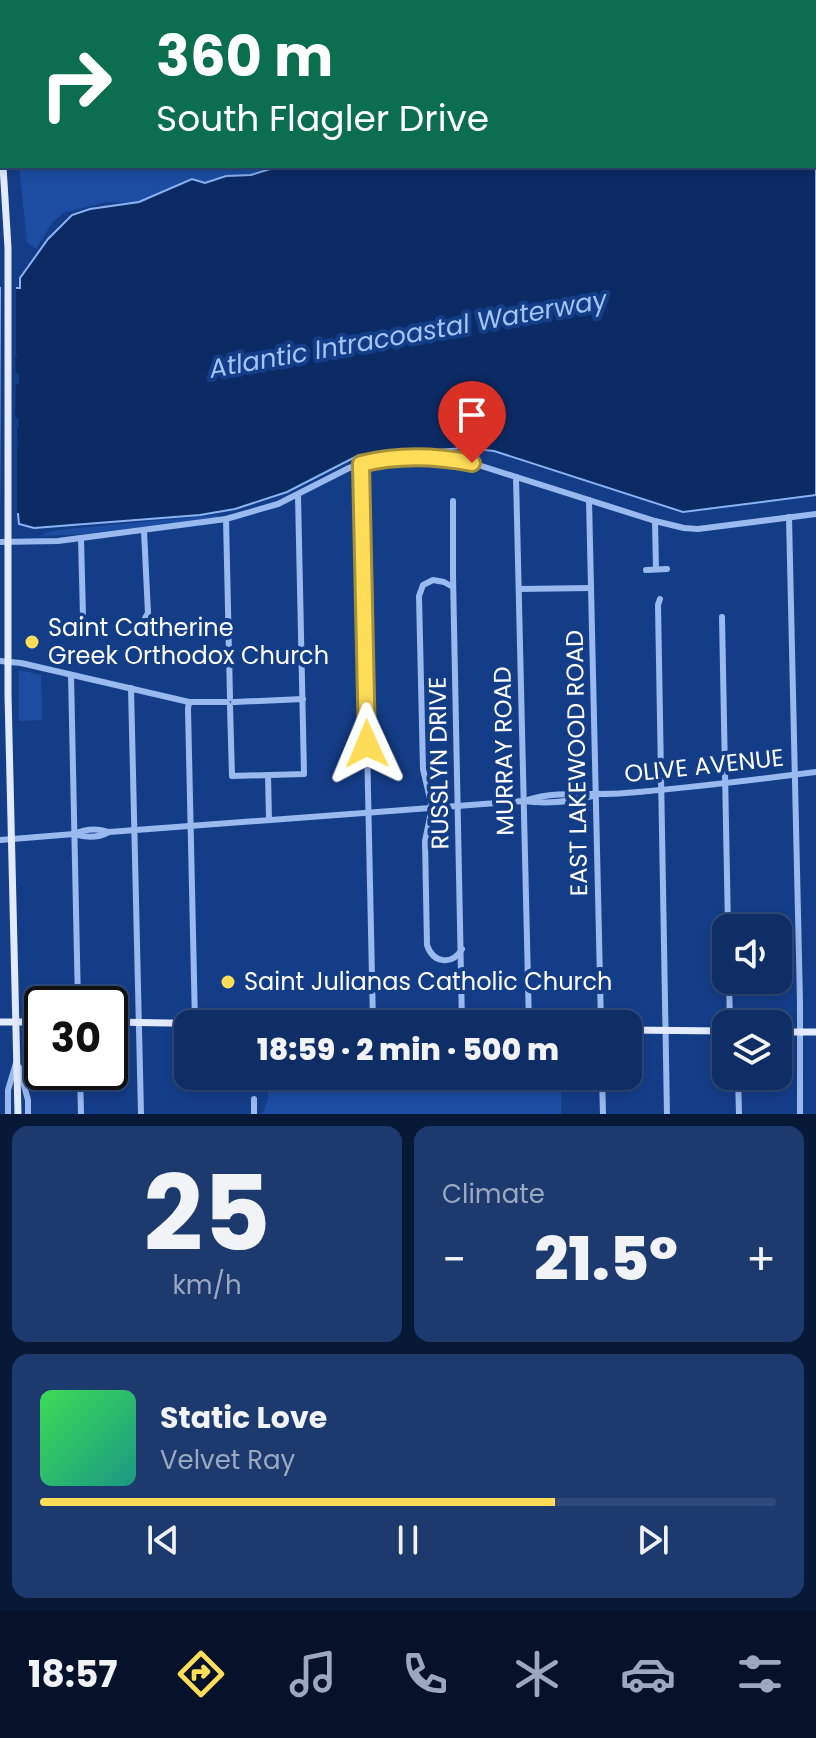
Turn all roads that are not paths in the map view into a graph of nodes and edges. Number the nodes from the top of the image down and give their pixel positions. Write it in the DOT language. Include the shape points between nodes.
graph roads {
  1 [pos="3,168"];
  2 [pos="361,464"];
  3 [pos="516,477"];
  4 [pos="298,495"];
  5 [pos="589,500"];
  6 [pos="453,501"];
  7 [pos="816,514"];
  8 [pos="789,517"];
  9 [pos="226,519"];
  10 [pos="655,521"];
  11 [pos="144,531"];
  12 [pos="81,538"];
  13 [pos="4,542"];
  14 [pos="656,569"];
  15 [pos="667,569"];
  16 [pos="646,570"];
  17 [pos="453,587"];
  18 [pos="591,588"];
  19 [pos="519,589"];
  20 [pos="660,599"];
  21 [pos="83,617"];
  22 [pos="722,617"];
  23 [pos="142,624"];
  24 [pos="4,661"];
  25 [pos="71,675"];
  26 [pos="131,688"];
  27 [pos="303,699"];
  28 [pos="189,702"];
  29 [pos="230,702"];
  30 [pos="816,772"];
  31 [pos="268,775"];
  32 [pos="795,775"];
  33 [pos="725,783"];
  34 [pos="661,790"];
  35 [pos="596,795"];
  36 [pos="523,801"];
  37 [pos="458,805"];
  38 [pos="432,807"];
  39 [pos="368,812"];
  40 [pos="269,820"];
  41 [pos="191,826"];
  42 [pos="134,830"];
  43 [pos="74,834"];
  44 [pos="12,839"];
  45 [pos="0,840"];
  46 [pos="728,914"];
  47 [pos="462,949"];
  48 [pos="78,986"];
  49 [pos="195,1010"];
  50 [pos="373,1010"];
  51 [pos="462,1010"];
  52 [pos="529,1010"];
  53 [pos="601,1010"];
  54 [pos="0,1022"];
  55 [pos="16,1022"];
  56 [pos="24,1022"];
  57 [pos="128,1023"];
  58 [pos="139,1023"];
  59 [pos="174,1023"];
  60 [pos="642,1030"];
  61 [pos="666,1030"];
  62 [pos="712,1031"];
  63 [pos="792,1032"];
  64 [pos="799,1032"];
  65 [pos="816,1032"];
  66 [pos="17,1059"];
  67 [pos="80,1090"];
  68 [pos="602,1090"];
  69 [pos="738,1090"];
  70 [pos="254,1099"];
  71 [pos="8,1114"];
  72 [pos="18,1114"];
  73 [pos="28,1114"];
  74 [pos="81,1114"];
  75 [pos="141,1114"];
  76 [pos="254,1114"];
  77 [pos="603,1114"];
  78 [pos="667,1114"];
  79 [pos="739,1114"];
  80 [pos="800,1114"];
  1 -- 13 [label="main road" via="8,248"];
  2 -- 3 [label="street" via="443,459"];
  2 -- 4 [label="street"];
  2 -- 39 [label="street"];
  3 -- 5 [label="street"];
  3 -- 19 [label="street, MURRAY ROAD"];
  4 -- 9 [label="street"];
  4 -- 27 [label="street"];
  5 -- 10 [label="street"];
  5 -- 18 [label="street, EAST LAKEWOOD ROAD"];
  6 -- 17 [label="street, RUSSLYN DRIVE"];
  7 -- 8 [label="street"];
  8 -- 10 [label="street" via="698,529"];
  8 -- 32 [label="street"];
  9 -- 11 [label="street"];
  9 -- 29 [label="street"];
  10 -- 14 [label="street"];
  11 -- 12 [label="street"];
  11 -- 23 [label="street" via="148,613"];
  12 -- 13 [label="street"];
  12 -- 21 [label="street"];
  13 -- 24 [label="main road"];
  14 -- 15 [label="street"];
  14 -- 16 [label="street"];
  17 -- 37 [label="street, RUSSLYN DRIVE"];
  17 -- 38 [label="street" via="433,580 423,585 419,596 423,769"];
  18 -- 19 [label="street"];
  18 -- 35 [label="street, EAST LAKEWOOD ROAD"];
  19 -- 36 [label="street, MURRAY ROAD"];
  20 -- 34 [label="street"];
  22 -- 33 [label="street"];
  24 -- 25 [label="street"];
  24 -- 44 [label="main road"];
  25 -- 26 [label="street"];
  25 -- 43 [label="street"];
  26 -- 28 [label="street"];
  26 -- 42 [label="street"];
  27 -- 29 [label="street"];
  27 -- 31 [label="street" via="304,774"];
  28 -- 29 [label="street"];
  28 -- 41 [label="street"];
  29 -- 31 [label="street" via="232,776"];
  30 -- 32 [label="street, OLIVE AVENUE"];
  31 -- 40 [label="street"];
  32 -- 33 [label="street, OLIVE AVENUE"];
  32 -- 64 [label="street"];
  33 -- 34 [label="street, OLIVE AVENUE"];
  33 -- 46 [label="street"];
  34 -- 35 [label="street, OLIVE AVENUE"];
  34 -- 61 [label="street"];
  35 -- 36 [label="street, OLIVE AVENUE"];
  35 -- 53 [label="street, EAST LAKEWOOD ROAD"];
  36 -- 37 [label="street, OLIVE AVENUE"];
  36 -- 52 [label="street, MURRAY ROAD"];
  37 -- 38 [label="street, OLIVE AVENUE"];
  37 -- 47 [label="street, RUSSLYN DRIVE"];
  38 -- 39 [label="street, OLIVE AVENUE"];
  38 -- 47 [label="street" via="425,841 428,949 443,961"];
  39 -- 40 [label="street, OLIVE AVENUE"];
  39 -- 50 [label="street"];
  40 -- 41 [label="street, OLIVE AVENUE"];
  41 -- 42 [label="street, OLIVE AVENUE"];
  41 -- 49 [label="street"];
  42 -- 43 [label="street, OLIVE AVENUE"];
  42 -- 58 [label="street"];
  43 -- 44 [label="street, OLIVE AVENUE"];
  43 -- 48 [label="street"];
  44 -- 45 [label="street, OLIVE AVENUE"];
  44 -- 55 [label="main road"];
  47 -- 51 [label="street, RUSSLYN DRIVE"];
  54 -- 55 [label="main road"];
  55 -- 56 [label="main road"];
  55 -- 66 [label="main road"];
  57 -- 58 [label="main road"];
  58 -- 59 [label="main road"];
  58 -- 75 [label="street"];
  60 -- 61 [label="main road"];
  61 -- 62 [label="main road"];
  61 -- 78 [label="street"];
  63 -- 64 [label="main road"];
  64 -- 65 [label="main road"];
  64 -- 80 [label="street"];
  66 -- 71 [label="street"];
  66 -- 72 [label="main road"];
  66 -- 73 [label="street"];
  67 -- 74 [label="street"];
  68 -- 77 [label="street"];
  69 -- 79 [label="street"];
  70 -- 76 [label="street"];
}
